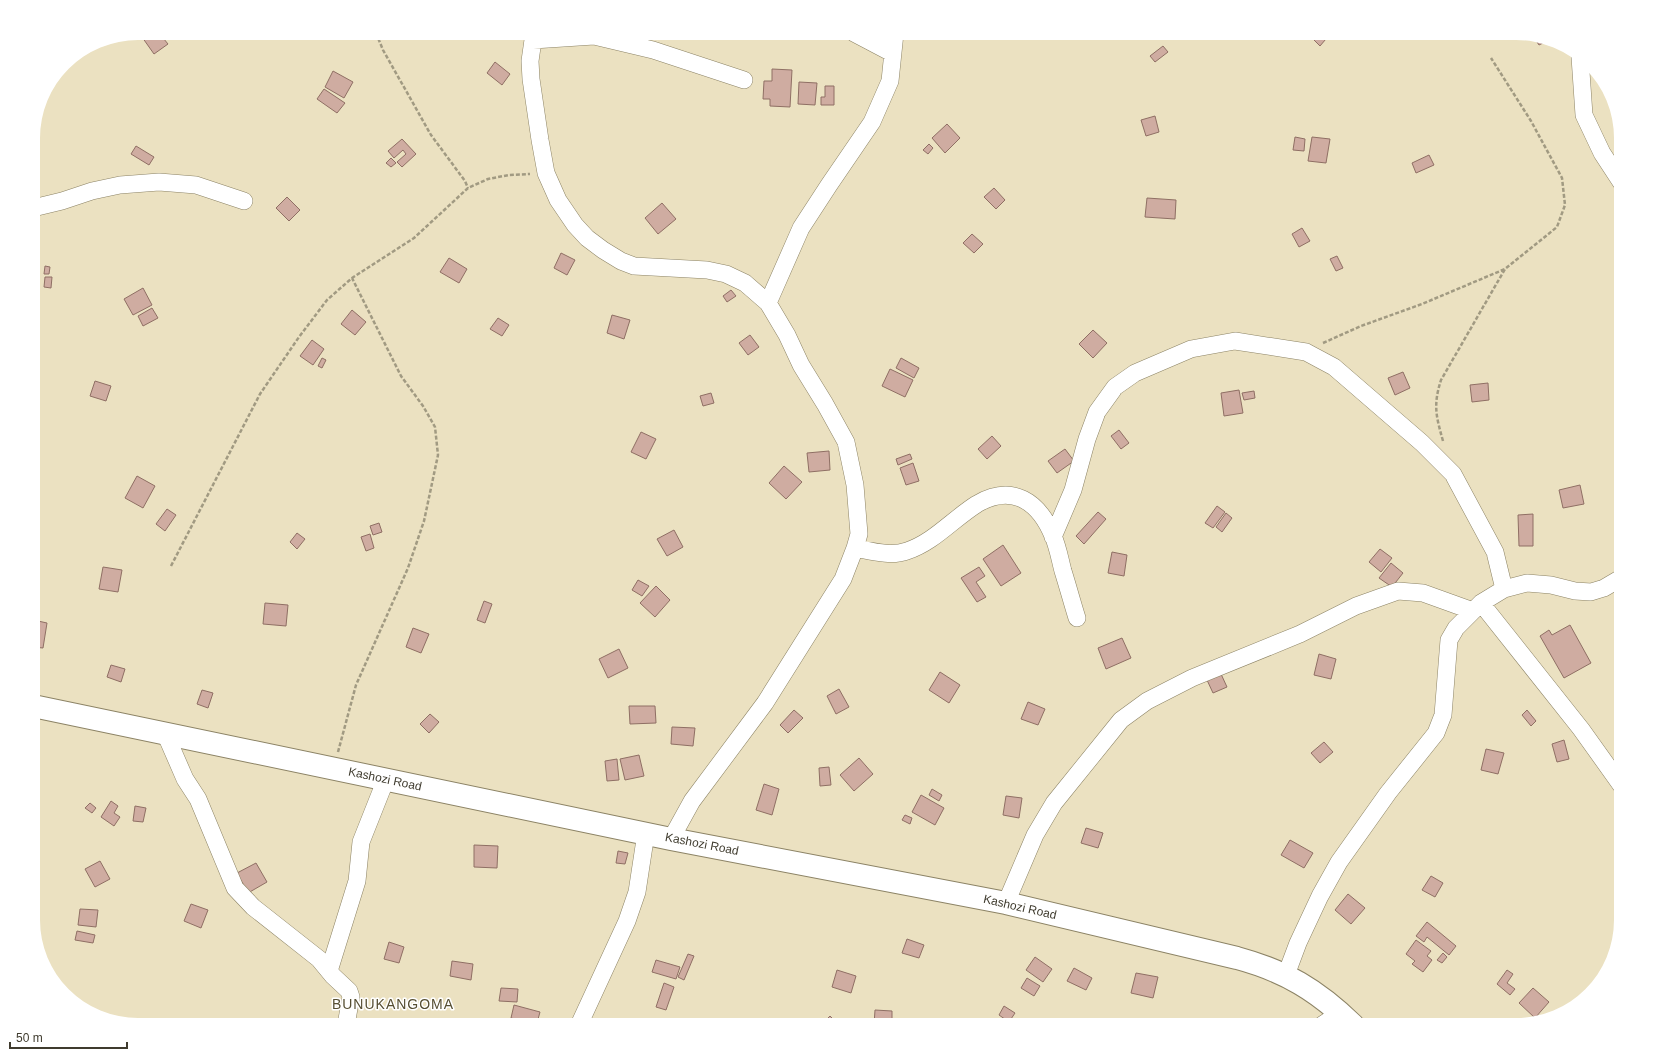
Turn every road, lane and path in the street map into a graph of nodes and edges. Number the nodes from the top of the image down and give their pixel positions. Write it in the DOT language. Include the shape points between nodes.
graph roads {
  1 [pos="379,40"];
  2 [pos="533,40"];
  3 [pos="611,40"];
  4 [pos="867,40"];
  5 [pos="893,40"];
  6 [pos="892,53"];
  7 [pos="1491,58"];
  8 [pos="1580,64"];
  9 [pos="744,80"];
  10 [pos="1614,171"];
  11 [pos="546,172"];
  12 [pos="468,188"];
  13 [pos="244,200"];
  14 [pos="40,206"];
  15 [pos="1505,270"];
  16 [pos="352,278"];
  17 [pos="768,302"];
  18 [pos="1306,352"];
  19 [pos="1444,445"];
  20 [pos="1053,537"];
  21 [pos="855,548"];
  22 [pos="171,566"];
  23 [pos="1614,582"];
  24 [pos="1504,589"];
  25 [pos="1477,607"];
  26 [pos="1077,618"];
  27 [pos="40,707"];
  28 [pos="165,733"];
  29 [pos="333,768"];
  30 [pos="1614,775"];
  31 [pos="386,779"];
  32 [pos="646,833"];
  33 [pos="671,839"];
  34 [pos="1006,903"];
  35 [pos="329,971"];
  36 [pos="1286,975"];
  37 [pos="347,1018"];
  38 [pos="582,1018"];
  39 [pos="1345,1018"];
  1 -- 12 [label="path" via="431,135"];
  2 -- 11 [label="street" via="530,61 531,79"];
  3 -- 9 [label="street" via="653,50"];
  4 -- 6 [label="street"];
  5 -- 6 [label="street"];
  6 -- 17 [label="street" via="890,81 872,122 801,228"];
  7 -- 15 [label="path" via="1531,121 1562,178 1565,206 1557,227"];
  8 -- 10 [label="street" via="1584,115"];
  11 -- 12 [label="path" via="488,179"];
  11 -- 17 [label="street" via="558,200 575,225 587,238 621,262 634,266 707,270 726,274 746,283"];
  12 -- 16 [label="path" via="414,238"];
  13 -- 14 [label="street" via="196,185 159,182 106,188"];
  15 -- 18 [label="path" via="1361,326"];
  15 -- 19 [label="path" via="1441,380 1436,396 1436,414"];
  16 -- 22 [label="path" via="327,300 260,394"];
  16 -- 29 [label="path" via="401,376 435,427 438,455 424,521 408,568 356,685"];
  17 -- 21 [label="street" via="846,442 855,485 858,519 859,534"];
  18 -- 20 [label="street" via="1235,341 1191,349 1135,373 1115,387 1097,412 1073,490"];
  18 -- 24 [label="street" via="1334,367 1422,443 1453,474 1495,552"];
  20 -- 21 [label="street" via="1042,516 1030,504 1018,496 1007,495 977,504 948,527 906,552 891,553"];
  20 -- 26 [label="street"];
  21 -- 33 [label="street" via="843,579 765,703 692,801"];
  23 -- 24 [label="street" via="1591,592 1527,583"];
  24 -- 25 [label="street"];
  25 -- 30 [label="street" via="1581,729"];
  25 -- 34 [label="street" via="1423,593 1398,591 1356,606 1300,634 1192,678 1147,701 1121,720 1054,803 1035,836"];
  25 -- 36 [label="street" via="1456,628 1450,640 1443,715 1436,733 1388,793 1340,862 1314,909"];
  27 -- 28 [label="main road, Kashozi Road"];
  28 -- 29 [label="main road, Kashozi Road"];
  28 -- 35 [label="street" via="185,779 198,799 235,888 254,907 319,959"];
  29 -- 31 [label="main road, Kashozi Road"];
  31 -- 32 [label="main road, Kashozi Road"];
  31 -- 35 [label="street" via="361,842 357,881"];
  32 -- 33 [label="main road, Kashozi Road"];
  32 -- 38 [label="street" via="637,892 627,921"];
  33 -- 34 [label="main road, Kashozi Road"];
  34 -- 36 [label="main road, Kashozi Road" via="1237,958"];
  35 -- 37 [label="street" via="349,991 351,997"];
  36 -- 39 [label="main road, Kashozi Road" via="1304,985"];
}
